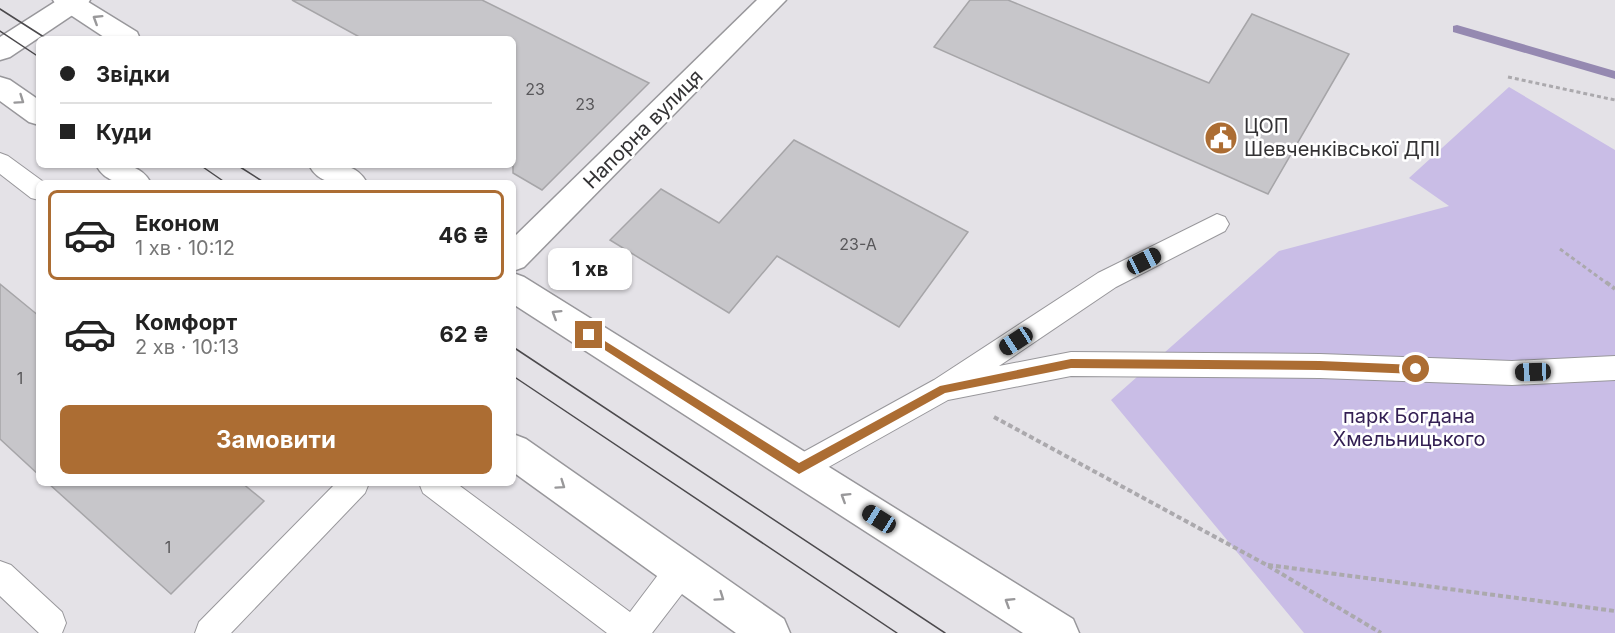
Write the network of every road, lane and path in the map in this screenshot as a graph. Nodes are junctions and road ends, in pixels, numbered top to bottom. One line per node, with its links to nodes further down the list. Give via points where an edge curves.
1 (71, 1): 3 (main road, one-way to 1); 4 (main road)
2 (766, 2): 17 (main road, Напорна вулиця)
3 (123, 36)
4 (0, 50)
5 (1508, 77): 7 (path)
6 (0, 87): 8 (main road, one-way to 8)
7 (1615, 100)
8 (36, 112)
9 (0, 162): 14 (lane)
10 (115, 168): 12 (main road)
11 (329, 168): 13 (main road)
12 (132, 180)
13 (347, 180)
14 (36, 189)
15 (1218, 224): 21 (lane, via 1107,280)
16 (1560, 249): 19 (path)
17 (516, 255)
18 (516, 288): 23 (main road, one-way to 18)
19 (1615, 289)
20 (1615, 368): 21 (lane, via 1512,373 1320,366 1071,364)
21 (943, 389): 23 (lane); 26 (path)
22 (516, 453): 27 (main road, one-way to 27)
23 (799, 469): 34 (main road, one-way to 23)
24 (352, 486): 31 (lane)
25 (437, 486): 32 (lane)
26 (1265, 564): 29 (path); 35 (path)
27 (681, 570): 32 (lane); 33 (main road, one-way to 33)
28 (0, 576): 30 (lane)
29 (1615, 611)
30 (51, 630)
31 (210, 633)
32 (633, 633)
33 (770, 633)
34 (1059, 633)
35 (1381, 633)

